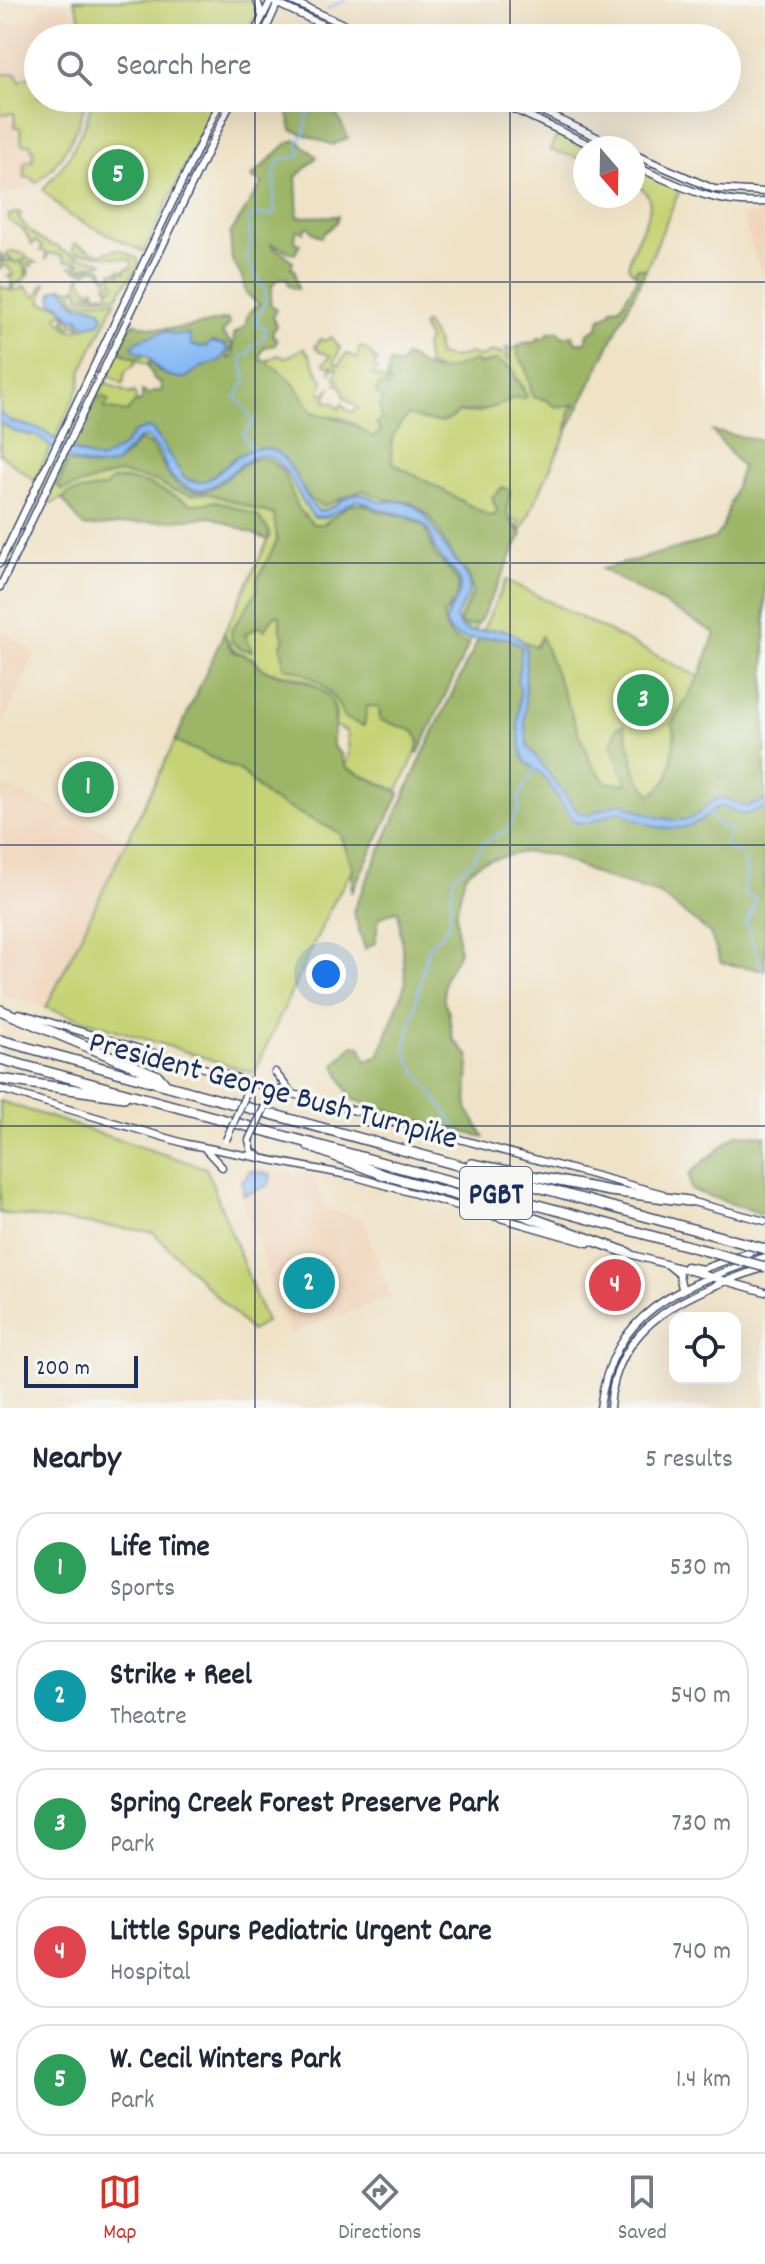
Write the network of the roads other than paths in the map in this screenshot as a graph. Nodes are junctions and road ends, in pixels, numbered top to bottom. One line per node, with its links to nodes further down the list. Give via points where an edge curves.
1 (257, 0): 4 (main road)
2 (289, 0): 8 (main road)
3 (273, 1): 4 (main road); 6 (main road); 7 (main road)
4 (262, 17): 5 (main road)
5 (259, 24)
6 (266, 24)
7 (321, 24)
8 (343, 24)
9 (215, 112): 21 (main road)
10 (226, 112): 22 (main road)
11 (520, 112): 14 (main road)
12 (544, 112): 13 (main road)
13 (595, 136)
14 (573, 137)
15 (645, 159): 18 (main road, via 707,187)
16 (645, 170): 19 (main road, via 701,196)
17 (765, 192): 18 (main road)
18 (752, 193): 19 (main road)
19 (752, 202): 20 (main road)
20 (765, 202)
21 (0, 563)
22 (0, 587)
23 (0, 1009): 27 (main road); 29 (highway, via 158,1076)
24 (0, 1040): 29 (highway, President George Bush Turnpike / PGBT)
25 (0, 1059): 33 (highway, President George Bush Turnpike / PGBT)
26 (275, 1072): 31 (main road)
27 (230, 1075): 31 (main road); 35 (main road, bridge, via 247,1084 248,1095 226,1140 216,1146)
28 (0, 1079): 33 (highway)
29 (167, 1085): 38 (highway, President George Bush Turnpike / PGBT)
30 (0, 1089): 35 (main road)
31 (292, 1093): 32 (main road)
32 (302, 1096): 37 (main road, bridge, via 274,1094 267,1102 249,1140 252,1152); 40 (main road)
33 (175, 1107): 34 (highway, President George Bush Turnpike / PGBT)
34 (284, 1135): 43 (highway, via 384,1175 507,1209); 46 (highway, President George Bush Turnpike / PGBT, bridge)
35 (187, 1144): 36 (main road)
36 (203, 1147): 37 (main road); 39 (main road)
37 (267, 1159): 43 (main road, via 353,1176)
38 (449, 1163): 40 (highway); 42 (highway, President George Bush Turnpike / PGBT, bridge)
39 (222, 1167)
40 (689, 1201): 41 (main road)
41 (765, 1221)
42 (765, 1248): 45 (main road, via 703,1269)
43 (628, 1253): 45 (main road)
44 (765, 1257): 47 (main road)
45 (666, 1264): 47 (main road); 49 (main road, via 679,1274)
46 (765, 1267): 48 (main road)
47 (709, 1277): 48 (main road); 49 (main road)
48 (726, 1281): 50 (main road); 52 (main road, via 678,1302 648,1326 626,1352)
49 (682, 1288): 51 (main road, via 626,1337 607,1375)
50 (765, 1292)
51 (600, 1408)
52 (610, 1408)

